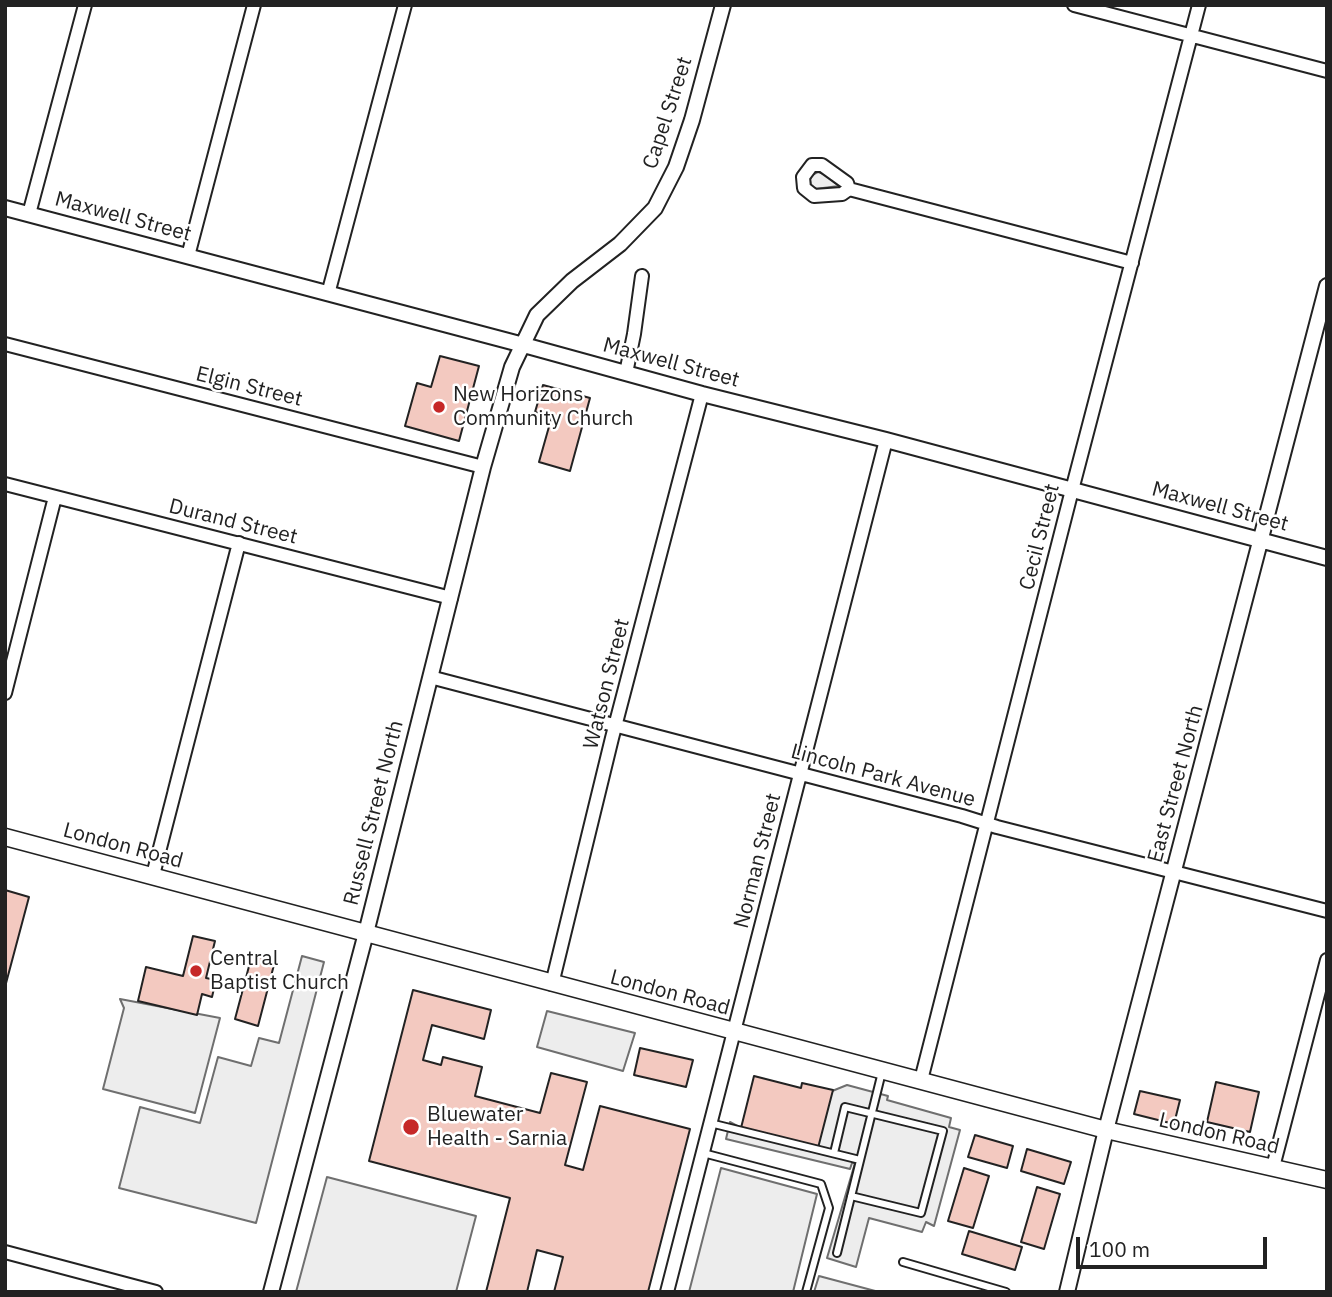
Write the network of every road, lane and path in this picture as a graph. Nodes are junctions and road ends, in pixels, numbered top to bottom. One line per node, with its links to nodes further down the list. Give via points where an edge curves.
1 (85, 5): 11 (street)
2 (254, 5): 12 (street)
3 (405, 5): 16 (street)
4 (723, 5): 18 (street, Capel Street, via 692,120 655,208 537,315)
5 (1074, 5): 7 (street)
6 (1199, 5): 7 (street, Cecil Street)
7 (1191, 36): 8 (street); 13 (street, Cecil Street)
8 (1327, 71)
9 (849, 189): 13 (street)
10 (5, 208): 11 (street, Maxwell Street)
11 (29, 214): 12 (street, Maxwell Street)
12 (188, 256): 16 (street, Maxwell Street)
13 (1132, 263): 24 (street, Cecil Street)
14 (642, 276): 19 (street)
15 (1327, 286): 26 (street, East Street North)
16 (328, 294): 18 (street, Maxwell Street)
17 (5, 344): 22 (street, Elgin Street)
18 (521, 345): 19 (street, Maxwell Street); 22 (street, Russell Street North)
19 (626, 373): 20 (street, Maxwell Street)
20 (702, 394): 21 (street, Maxwell Street); 32 (street, Watson Street)
21 (886, 440): 24 (street, Maxwell Street); 33 (street, Norman Street)
22 (483, 467): 29 (street, Russell Street North)
23 (5, 484): 25 (street, Durand Street)
24 (1072, 490): 26 (street, Maxwell Street); 34 (street, Cecil Street)
25 (55, 497): 27 (street, Durand Street); 31 (street)
26 (1261, 539): 28 (street, Maxwell Street); 36 (street, East Street North)
27 (239, 543): 29 (street, Durand Street); 37 (street)
28 (1327, 558)
29 (451, 598): 30 (street, Russell Street North)
30 (430, 677): 32 (street, Lincoln Park Avenue); 39 (street, Russell Street North)
31 (5, 693)
32 (616, 725): 33 (street, Lincoln Park Avenue); 41 (street, Watson Street)
33 (801, 774): 34 (street, Lincoln Park Avenue); 42 (street, Norman Street)
34 (985, 824): 36 (street, Lincoln Park Avenue); 44 (street, Cecil Street)
35 (5, 837): 37 (main road, London Road)
36 (1174, 873): 38 (street, Lincoln Park Avenue); 47 (street, East Street North)
37 (153, 875): 39 (main road, London Road)
38 (1327, 911)
39 (366, 933): 41 (main road, London Road); 58 (street, Russell Street North)
40 (1327, 960): 51 (street)
41 (552, 984): 42 (main road, London Road)
42 (734, 1032): 43 (main road, London Road); 46 (street, Norman Street)
43 (883, 1070): 44 (main road, London Road); 45 (lane)
44 (921, 1080): 47 (main road, London Road)
45 (872, 1113): 49 (lane, via 845,1107); 50 (lane); 53 (lane, via 943,1131 920,1213)
46 (710, 1123): 48 (street, Norman Street); 49 (lane)
47 (1106, 1130): 51 (main road, London Road); 62 (street, East Street North)
48 (703, 1153): 59 (street, Norman Street); 60 (lane, via 821,1184 829,1208)
49 (834, 1153): 50 (lane)
50 (860, 1160): 53 (lane)
51 (1273, 1167): 52 (main road, London Road)
52 (1327, 1180)
53 (851, 1196): 55 (lane)
54 (5, 1252): 57 (street)
55 (837, 1253)
56 (903, 1262): 61 (lane)
57 (156, 1292)
58 (271, 1292)
59 (667, 1292)
60 (806, 1292)
61 (1006, 1292)
62 (1067, 1292)

